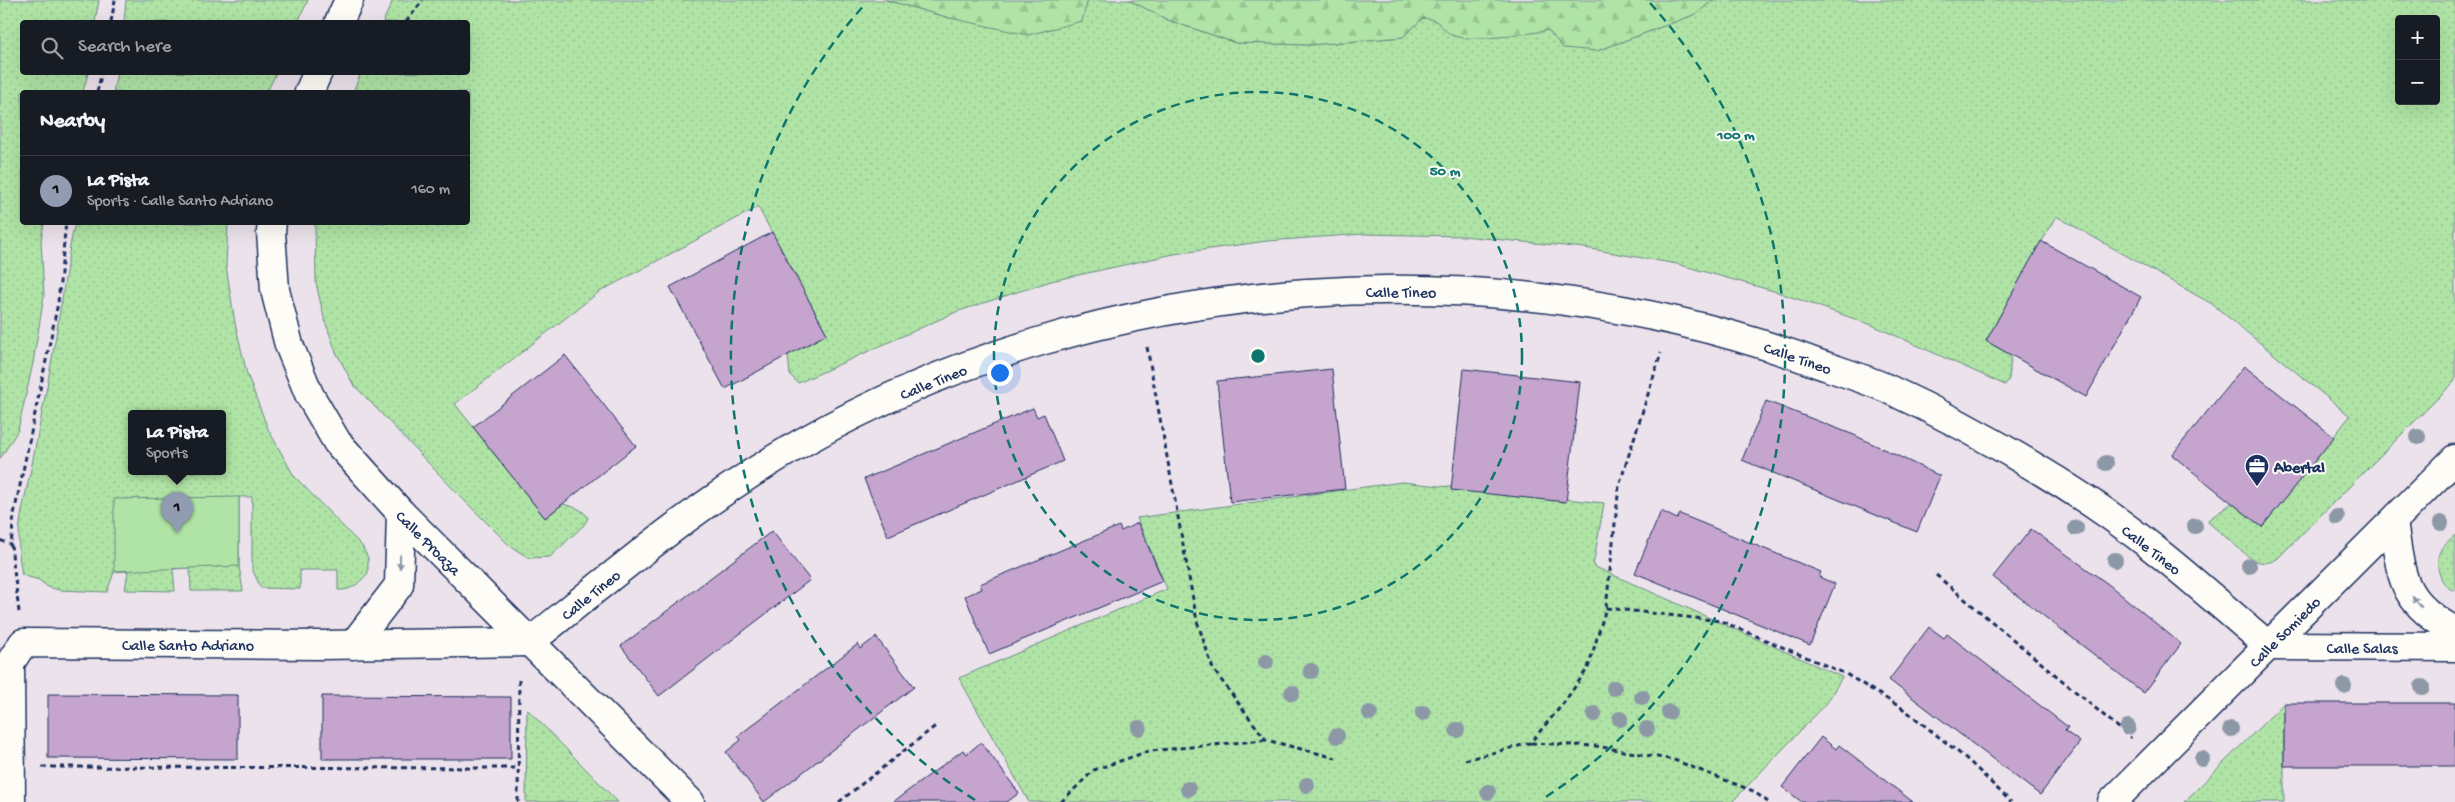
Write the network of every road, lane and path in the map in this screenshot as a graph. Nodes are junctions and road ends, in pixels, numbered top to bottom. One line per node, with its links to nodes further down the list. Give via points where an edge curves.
1 (115, 0): 4 (path)
2 (349, 0): 5 (street)
3 (423, 0): 6 (path)
4 (111, 20)
5 (340, 20)
6 (408, 20)
7 (101, 75): 9 (path)
8 (317, 75): 10 (street)
9 (98, 90)
10 (310, 90)
11 (66, 225): 19 (path, via 58,303 14,514)
12 (272, 225): 16 (street, Calle Proaza, via 275,290 289,345 309,394 337,442)
13 (1141, 316): 14 (street, Calle Tineo, via 1266,296 1393,290 1533,296); 24 (street, Calle Tineo, via 1040,343 942,376 804,442 703,506); 29 (path, via 1197,621 1213,669)
14 (1672, 319): 21 (path, via 1619,486); 26 (street, Calle Tineo, via 1778,348 1884,388 1994,443 2099,508)
15 (2455, 459): 17 (street, Calle Somiedo)
16 (401, 514): 24 (street, Calle Proaza); 25 (street, one-way to 25, via 399,584)
17 (2393, 522): 22 (street, one-way to 17, via 2431,618 2408,591 2401,571); 26 (street, Calle Somiedo)
18 (0, 540): 19 (path)
19 (11, 545): 23 (path)
20 (1936, 575): 32 (path)
21 (1606, 608): 30 (path, via 1588,668); 42 (path, via 1720,620 1846,674 1905,710 1968,760)
22 (2455, 631)
23 (23, 643): 25 (street, Calle Santo Adriano); 34 (street, via 10,662)
24 (525, 643): 25 (street, Calle Santo Adriano); 35 (path); 38 (street, Calle Proaza)
25 (353, 645)
26 (2269, 646): 27 (street, Calle Salas); 32 (street, Calle Somiedo)
27 (2455, 647)
28 (938, 724): 39 (path)
29 (1266, 740): 31 (path); 40 (path, via 1149,751 1094,770)
30 (1530, 743): 33 (path); 41 (path, via 1596,746 1674,760 1753,791)
31 (1336, 758)
32 (2156, 759): 43 (street, Calle Somiedo)
33 (1465, 760)
34 (11, 767): 35 (path); 36 (street)
35 (518, 768): 37 (path)
36 (11, 802)
37 (518, 802)
38 (690, 802)
39 (839, 802)
40 (1060, 802)
41 (1768, 802)
42 (2011, 802)
43 (2112, 802)

